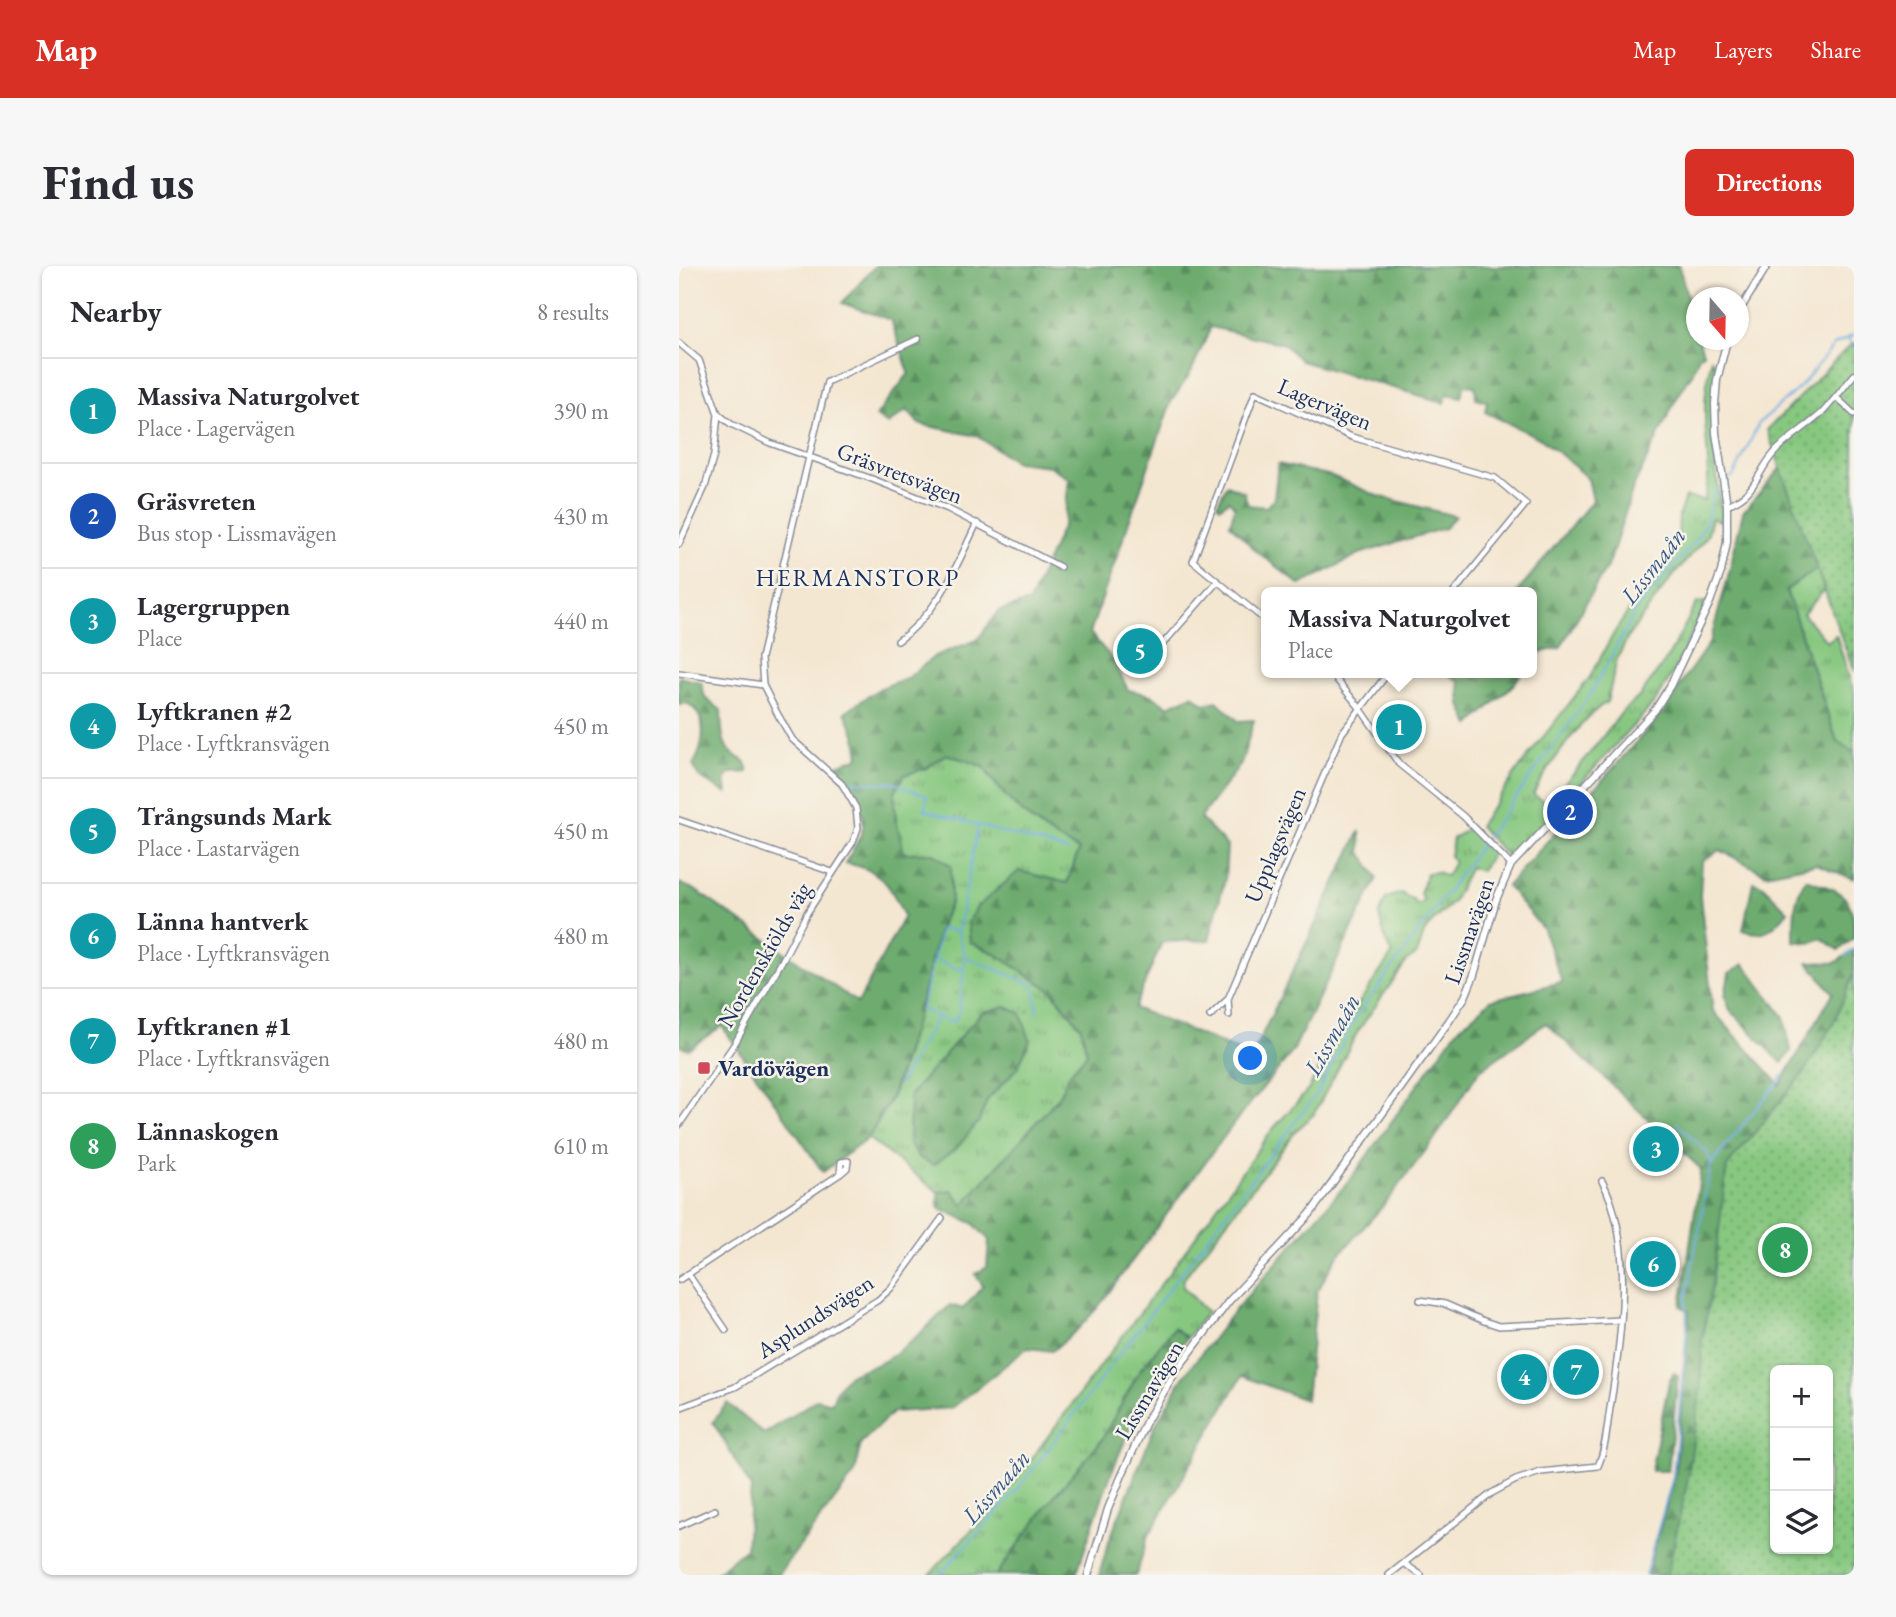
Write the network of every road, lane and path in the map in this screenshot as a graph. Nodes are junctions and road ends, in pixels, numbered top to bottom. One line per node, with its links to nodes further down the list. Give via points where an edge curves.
1 (1766, 266): 2 (street)
2 (1749, 295)
3 (918, 339): 10 (street, via 827,382)
4 (679, 343): 8 (street, via 699,360)
5 (1724, 350): 11 (street, Lissmavägen, via 1715,404)
6 (1854, 374): 7 (street)
7 (1836, 397): 9 (street); 11 (street, via 1776,451 1750,492)
8 (718, 414): 10 (street, Gräsvretsvägen); 13 (street, via 705,488)
9 (1854, 414)
10 (809, 457): 12 (street, Gräsvretsvägen); 23 (street, via 761,658)
11 (1727, 505): 26 (street, Lissmavägen, via 1721,572 1670,686 1637,731)
12 (977, 523): 14 (street, Gräsvretsvägen); 18 (street, Gräsvretsvägen, via 937,605)
13 (679, 544)
14 (1060, 567)
15 (1217, 582): 16 (street, Lagervägen, via 1193,561 1255,393 1352,437 1495,478 1526,503); 17 (street, Lagervägen); 19 (street)
16 (1458, 587)
17 (1261, 617)
18 (898, 641)
19 (1139, 671)
20 (679, 673): 23 (street)
21 (1335, 678): 24 (street)
22 (1384, 678): 24 (street)
23 (763, 685): 27 (street, Nordenskiölds väg, via 792,739 842,784 856,808 858,828 853,842)
24 (1360, 708): 26 (street, via 1399,764 1463,816); 28 (street, Upplagsvägen, via 1342,733)
25 (679, 820): 27 (street)
26 (1511, 865): 44 (street, Lissmavägen, via 1465,997 1310,1214 1229,1301 1176,1371 1122,1475)
27 (832, 872): 31 (street, Nordenskiölds väg, via 734,1043)
28 (1228, 999): 29 (street); 30 (street)
29 (1229, 1015)
30 (1210, 1016)
31 (679, 1125)
32 (840, 1174): 35 (street)
33 (1602, 1181): 38 (street, via 1620,1252)
34 (942, 1218): 40 (street, Asplundsvägen, via 878,1300 735,1387)
35 (688, 1274): 36 (street); 39 (street)
36 (679, 1280)
37 (1420, 1300): 38 (street, via 1445,1304 1499,1326)
38 (1621, 1320): 43 (street, via 1598,1466 1557,1469 1515,1480 1471,1507)
39 (726, 1329)
40 (679, 1408)
41 (715, 1510): 42 (street)
42 (679, 1526)
43 (1405, 1564): 45 (street); 46 (street)
44 (1088, 1575)
45 (1388, 1575)
46 (1421, 1575)

